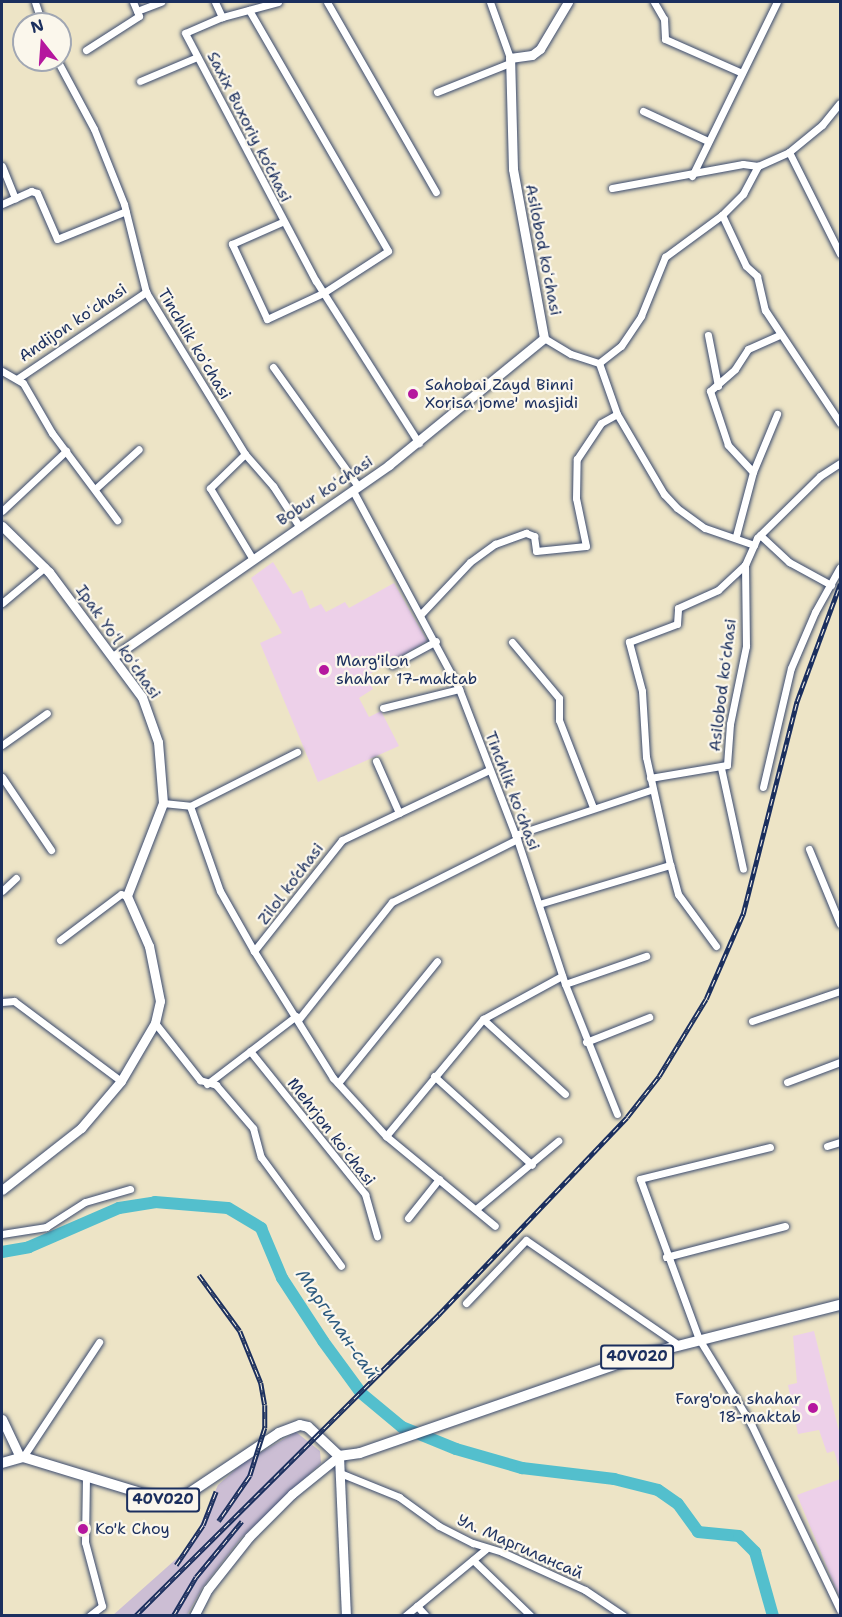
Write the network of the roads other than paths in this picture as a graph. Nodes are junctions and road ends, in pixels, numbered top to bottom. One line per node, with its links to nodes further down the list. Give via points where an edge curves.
1 (133, 2): 11 (street)
2 (160, 2): 11 (street)
3 (215, 2): 12 (street)
4 (278, 2): 10 (street, Saxix Buxoriy ko‘chasi)
5 (327, 2): 28 (street)
6 (490, 2): 15 (street, Asilobod koʻchasi)
7 (568, 2): 15 (street, via 540,49)
8 (654, 2): 17 (street, via 664,19 665,39)
9 (777, 2): 17 (street)
10 (249, 10): 12 (street, Saxix Buxoriy ko‘chasi); 36 (street, via 388,251)
11 (138, 14): 13 (street)
12 (222, 17): 14 (street, Saxix Buxoriy ko‘chasi, via 185,33)
13 (86, 50)
14 (197, 57): 18 (street); 33 (street, Saxix Buxoriy ko‘chasi)
15 (510, 60): 19 (street); 39 (street, Asilobod koʻchasi, via 513,169)
16 (63, 72): 31 (street, Tinchlik koʻchasi, via 94,129)
17 (742, 73): 22 (street)
18 (140, 81)
19 (437, 92)
20 (840, 103): 23 (street, via 822,125)
21 (643, 111): 22 (street)
22 (708, 141): 26 (street)
23 (789, 152): 25 (street); 34 (street)
24 (2, 166): 29 (street)
25 (758, 166): 26 (street, via 743,164); 32 (street, via 743,194)
26 (692, 176): 27 (street)
27 (612, 188)
28 (436, 192)
29 (15, 198): 30 (street); 31 (street, via 37,193 57,239)
30 (2, 204)
31 (126, 211): 35 (street, Tinchlik koʻchasi)
32 (722, 215): 38 (street, via 746,266 757,276 765,310); 40 (street, via 665,257 640,316 621,346)
33 (282, 222): 36 (street, Saxix Buxoriy ko‘chasi); 36 (street, via 232,244 267,319)
34 (840, 254)
35 (146, 292): 43 (street, Andijon koʻchasi); 51 (street, Tinchlik koʻchasi)
36 (323, 293): 48 (street, Saxix Buxoriy ko‘chasi)
37 (708, 335): 44 (street)
38 (780, 335): 44 (street, via 748,349); 47 (street)
39 (544, 338): 40 (street, Asilobod koʻchasi, via 571,354); 48 (street, Bobur koʻchasi)
40 (599, 363): 45 (street)
41 (273, 367): 54 (street, Tinchlik koʻchasi)
42 (2, 370): 43 (street, Andijon koʻchasi)
43 (17, 379): 50 (street, Andijon koʻchasi)
44 (718, 386): 53 (street, via 710,395 728,445)
45 (617, 414): 61 (street, via 664,494 677,508 705,528); 69 (street, via 601,423 577,459 576,498 586,546 536,551 534,536 526,533 495,544 470,562)
46 (777, 414): 53 (street)
47 (840, 423)
48 (419, 443): 54 (street, Bobur koʻchasi)
49 (140, 449): 55 (street)
50 (66, 451): 55 (street, Andijon koʻchasi); 56 (street)
51 (245, 454): 59 (street, Tinchlik koʻchasi, via 273,486); 63 (street, via 210,488)
52 (840, 463): 60 (street, Asilobod koʻchasi, via 820,476)
53 (753, 472): 61 (street)
54 (356, 488): 59 (street, Bobur koʻchasi); 69 (street, Tinchlik koʻchasi)
55 (95, 489): 57 (street, Andijon koʻchasi)
56 (2, 511)
57 (117, 520)
58 (2, 526): 65 (street, Ipak Yoʻl koʻchasi)
59 (299, 526): 63 (street, Bobur koʻchasi)
60 (760, 535): 62 (street, Asilobod koʻchasi); 67 (street, via 798,568)
61 (736, 536): 62 (street)
62 (754, 545): 64 (street, Asilobod koʻchasi)
63 (252, 558): 72 (street, Bobur koʻchasi)
64 (745, 565): 80 (street, Asilobod koʻchasi, via 746,646 730,724 729,760); 83 (street, Asilobod koʻchasi, via 718,590 678,608 677,624 630,639 642,691)
65 (45, 567): 68 (street); 72 (street, Ipak Yoʻl koʻchasi)
66 (840, 567): 67 (street)
67 (831, 585): 84 (street, via 791,668)
68 (2, 603)
69 (421, 614): 70 (street, Tinchlik koʻchasi)
70 (436, 641): 73 (street); 74 (street, Tinchlik koʻchasi)
71 (512, 642): 88 (street, via 559,698 559,720)
72 (113, 657): 86 (street, Ipak Yoʻl koʻchasi, via 152,719)
73 (392, 665)
74 (459, 689): 75 (street); 81 (street, Tinchlik koʻchasi)
75 (383, 708)
76 (47, 712): 77 (street)
77 (2, 745)
78 (297, 752): 87 (street)
79 (376, 761): 89 (street)
80 (721, 768): 83 (street, Asilobod koʻchasi); 94 (street)
81 (489, 770): 89 (street, Zilol ko‘chasi); 90 (street, Tinchlik koʻchasi)
82 (2, 777): 92 (street)
83 (650, 778): 85 (street, Asilobod koʻchasi)
84 (763, 787)
85 (652, 789): 88 (street); 93 (street, Asilobod koʻchasi)
86 (163, 802): 87 (street); 97 (street, Ipak Yoʻl koʻchasi)
87 (190, 806): 102 (street, via 220,891)
88 (593, 807): 90 (street)
89 (399, 813): 102 (street, Zilol ko‘chasi, via 342,840)
90 (516, 837): 98 (street, Tinchlik koʻchasi); 109 (street, via 392,902)
91 (809, 849): 99 (street)
92 (51, 850)
93 (670, 865): 98 (street); 101 (street, Asilobod koʻchasi, via 678,894)
94 (743, 869)
95 (16, 878): 96 (street)
96 (2, 891)
97 (127, 896): 100 (street, via 121,894); 112 (street, via 149,946 160,1001)
98 (539, 904): 105 (street, Tinchlik koʻchasi)
99 (840, 924)
100 (60, 940)
101 (716, 946)
102 (255, 951): 109 (street)
103 (646, 956): 105 (street)
104 (437, 960): 119 (street)
105 (563, 980): 110 (street); 113 (street, Tinchlik koʻchasi)
106 (840, 991): 111 (street)
107 (2, 1002): 117 (street, via 14,1001)
108 (649, 1017): 113 (street)
109 (297, 1018): 114 (street); 119 (street)
110 (483, 1019): 116 (street); 121 (street)
111 (752, 1022)
112 (155, 1023): 117 (street); 120 (street)
113 (586, 1042): 122 (street, Tinchlik koʻchasi)
114 (250, 1051): 120 (street); 137 (street, Mehrjon koʻchasi, via 365,1194)
115 (840, 1062): 118 (street)
116 (434, 1076): 123 (street); 128 (street)
117 (121, 1081): 131 (street, via 81,1128)
118 (787, 1082)
119 (338, 1083): 123 (street)
120 (207, 1084): 139 (street, via 216,1085 253,1128 261,1157)
121 (565, 1094)
122 (616, 1114)
123 (386, 1136): 129 (street)
124 (558, 1141): 128 (street)
125 (840, 1142): 126 (street)
126 (827, 1146)
127 (770, 1147): 138 (street, via 640,1179)
128 (532, 1165): 132 (street)
129 (439, 1179): 132 (street); 133 (street)
130 (130, 1188): 136 (street, via 85,1202 46,1227)
131 (2, 1190)
132 (476, 1209): 134 (street)
133 (408, 1218)
134 (495, 1226)
135 (785, 1226): 138 (street)
136 (2, 1234)
137 (377, 1236)
138 (666, 1257): 142 (street)
139 (341, 1266)
140 (466, 1303): 144 (street, via 526,1240)
141 (840, 1305): 142 (main road, 40V020)
142 (699, 1339): 144 (main road, 40V020); 154 (street, via 751,1424)
143 (99, 1342): 147 (street)
144 (679, 1345): 146 (main road, 40V020, via 360,1453)
145 (2, 1419): 147 (street)
146 (339, 1456): 149 (street); 150 (main road, 40V020, via 308,1427 300,1425 279,1433 182,1498 170,1502); 156 (street, via 292,1494 249,1537 208,1589)
147 (21, 1457): 148 (main road); 150 (main road, 40V020)
148 (2, 1463)
149 (340, 1473): 151 (street, Ул. Маргилансай, via 399,1497 439,1526); 157 (street)
150 (86, 1477): 155 (street, via 85,1542 102,1606)
151 (486, 1549): 152 (street); 161 (street, Ул. Маргилансай, via 502,1552 584,1590)
152 (472, 1560): 153 (street); 160 (street)
153 (417, 1606): 158 (street); 159 (street)
154 (840, 1610)
155 (89, 1616)
156 (195, 1616)
157 (346, 1616)
158 (405, 1616)
159 (426, 1616)
160 (531, 1616)
161 (624, 1616)

